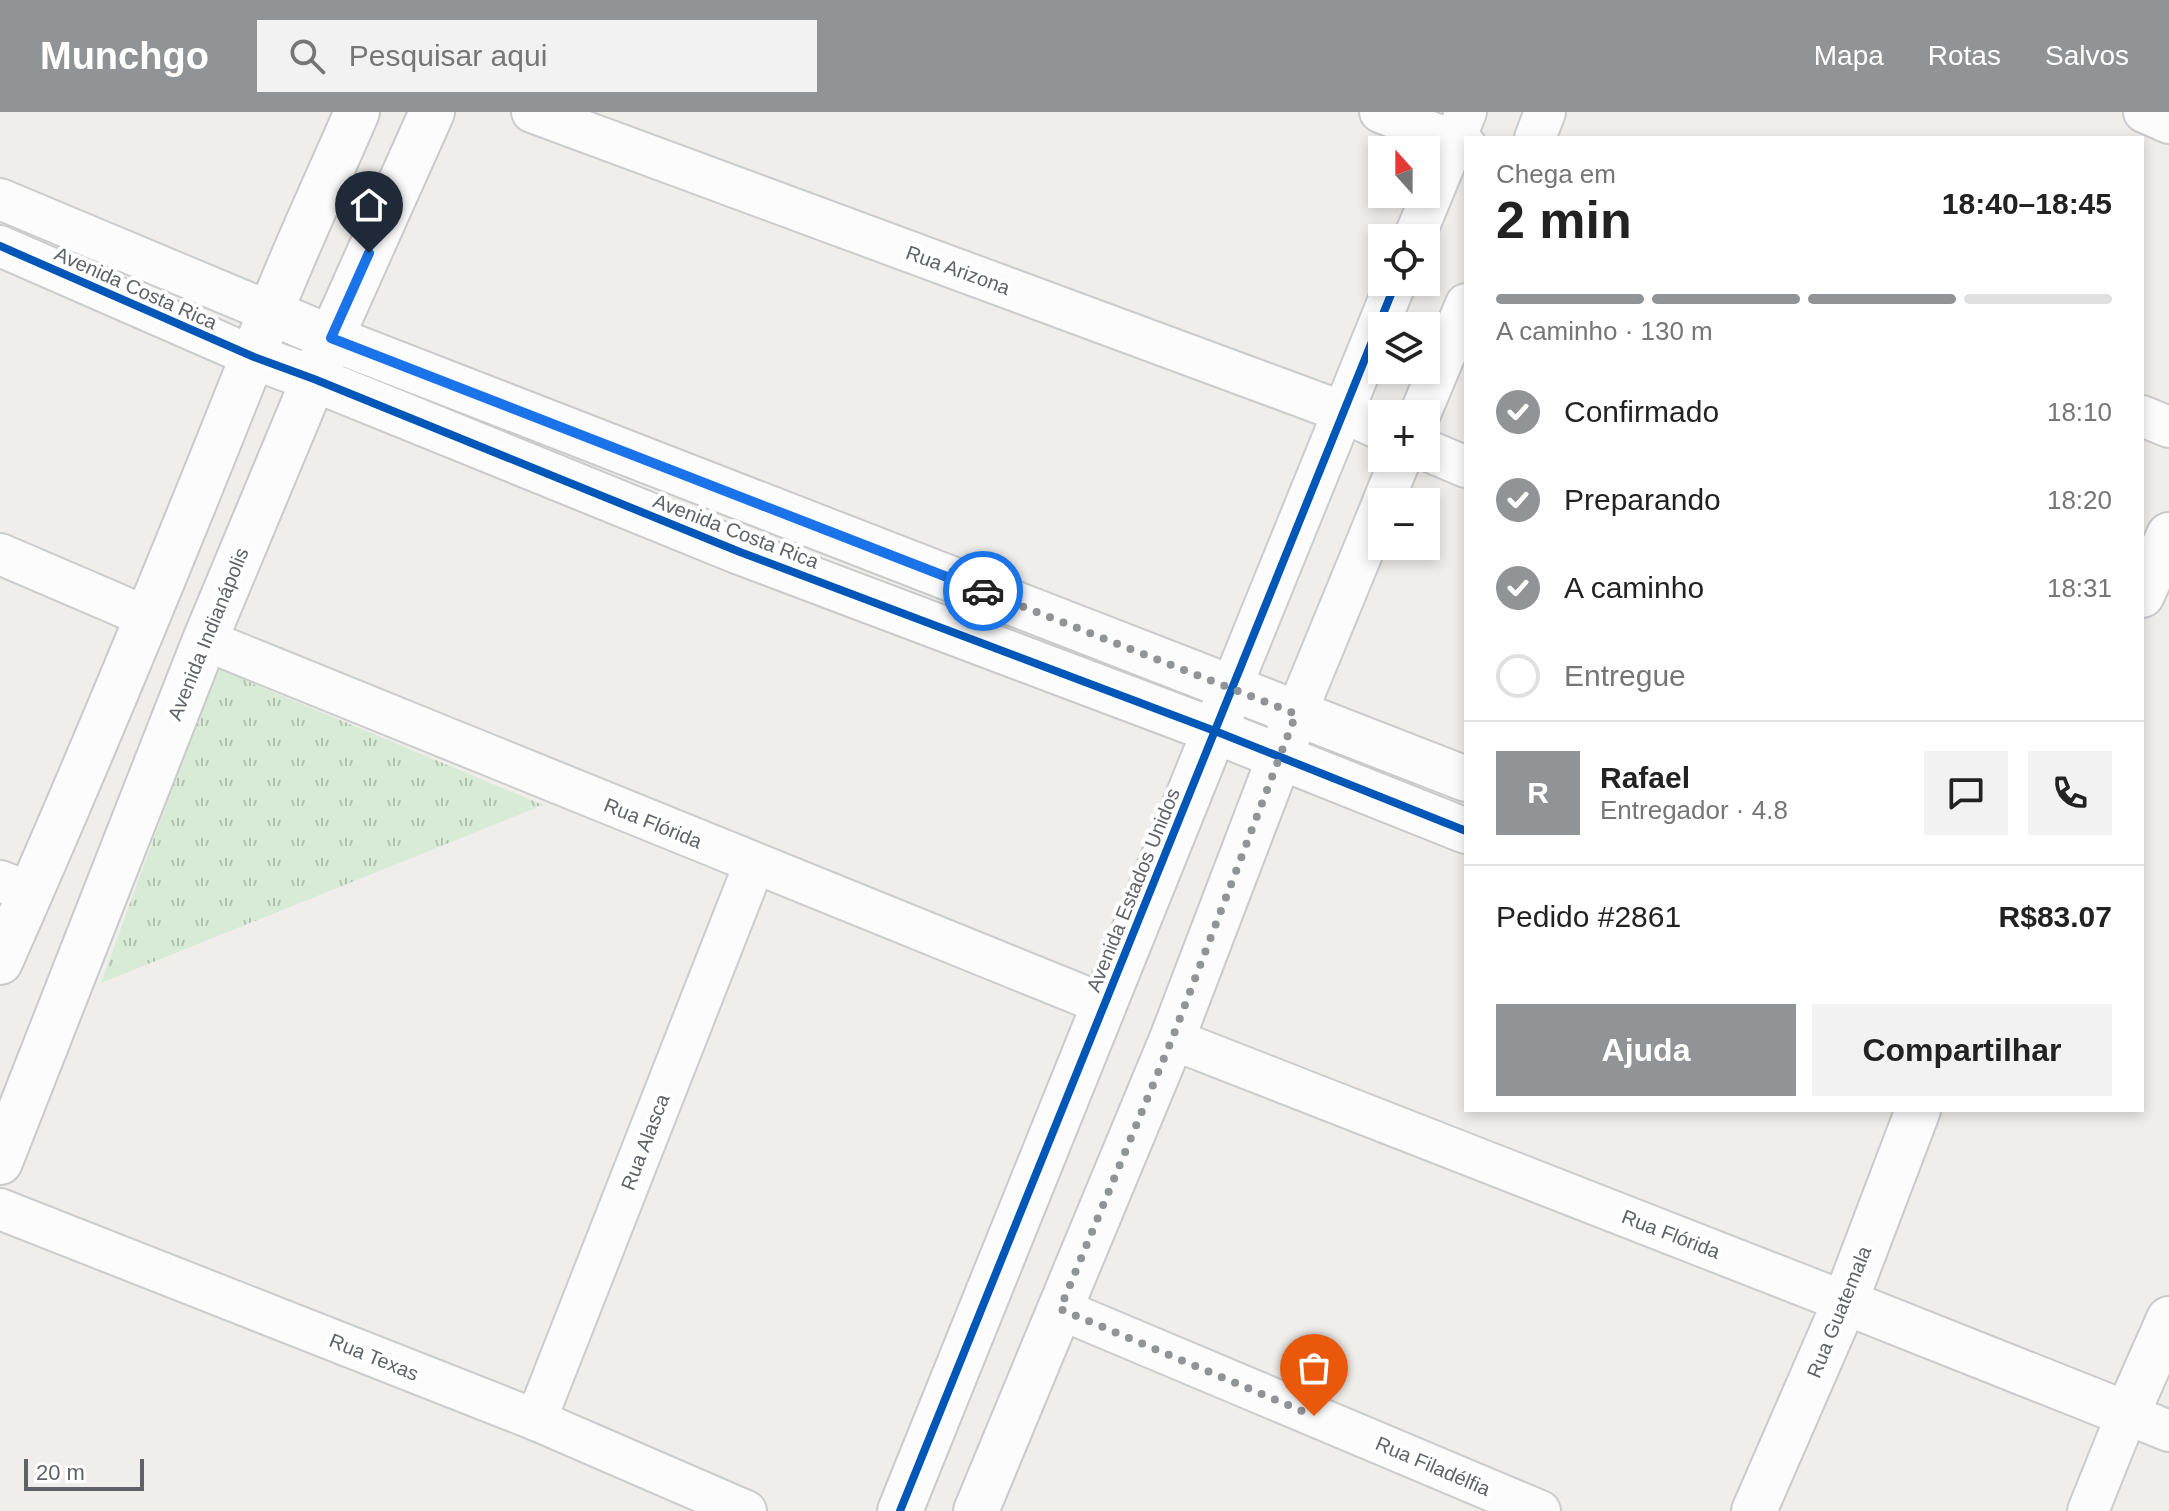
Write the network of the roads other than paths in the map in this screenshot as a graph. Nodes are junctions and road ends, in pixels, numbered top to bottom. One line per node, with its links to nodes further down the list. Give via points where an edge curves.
1 (357, 112): 15 (street)
2 (432, 112): 16 (street, Avenida Indianápolis)
3 (532, 112): 20 (street, Rua Arizona)
4 (1380, 112): 8 (street)
5 (1545, 112): 9 (street)
6 (2144, 112): 7 (street)
7 (2169, 123)
8 (1462, 133): 11 (street)
9 (1536, 136)
10 (0, 199): 15 (street, Avenida Costa Rica)
11 (1420, 224)
12 (0, 246): 17 (street, Avenida Costa Rica)
13 (1390, 296): 20 (street, Avenida Estados Unidos)
14 (1464, 309): 19 (street)
15 (270, 312): 16 (street, Avenida Costa Rica); 17 (street)
16 (331, 338): 18 (street, Avenida Indianápolis); 32 (street, Avenida Costa Rica)
17 (254, 357): 18 (street, Avenida Costa Rica); 30 (street)
18 (314, 379): 31 (street, Avenida Indianápolis); 34 (street, Avenida Costa Rica, via 740,552)
19 (1426, 400)
20 (1343, 412): 22 (street, Rua Arizona); 32 (street, Avenida Estados Unidos)
21 (2144, 417): 23 (street)
22 (1368, 424)
23 (2169, 427)
24 (1440, 456): 25 (street)
25 (1464, 466)
26 (2169, 535): 29 (street)
27 (1368, 539): 33 (street)
28 (0, 554): 30 (street)
29 (2144, 591)
30 (147, 617): 39 (street)
31 (205, 640): 38 (street, Rua Flórida); 44 (street, Avenida Indianápolis)
32 (1231, 688): 33 (street, Avenida Costa Rica); 34 (street, Avenida Estados Unidos)
33 (1296, 714): 35 (street); 36 (street, Avenida Costa Rica)
34 (1215, 731): 35 (street, Avenida Costa Rica); 41 (street, Avenida Estados Unidos)
35 (1280, 757): 37 (street, Avenida Costa Rica); 42 (street)
36 (1464, 778)
37 (1464, 830)
38 (754, 865): 41 (street, Rua Flórida); 50 (street, Rua Alasca)
39 (15, 887): 40 (street)
40 (0, 962)
41 (1103, 1004): 53 (street, Avenida Estados Unidos)
42 (1172, 1039): 46 (street, Rua Flórida); 47 (street)
43 (1917, 1112): 46 (street, Rua Guatemala)
44 (0, 1162)
45 (0, 1209): 50 (street, Rua Texas)
46 (1845, 1302): 49 (street, Rua Flórida); 56 (street, Rua Guatemala)
47 (1060, 1309): 54 (street); 55 (street, Rua Filadélfia)
48 (2169, 1319): 49 (street)
49 (2127, 1414): 51 (street, Rua Flórida); 57 (street)
50 (536, 1420): 52 (street, Rua Texas)
51 (2169, 1431)
52 (746, 1511)
53 (900, 1511)
54 (976, 1511)
55 (1540, 1511)
56 (1754, 1511)
57 (2088, 1511)

